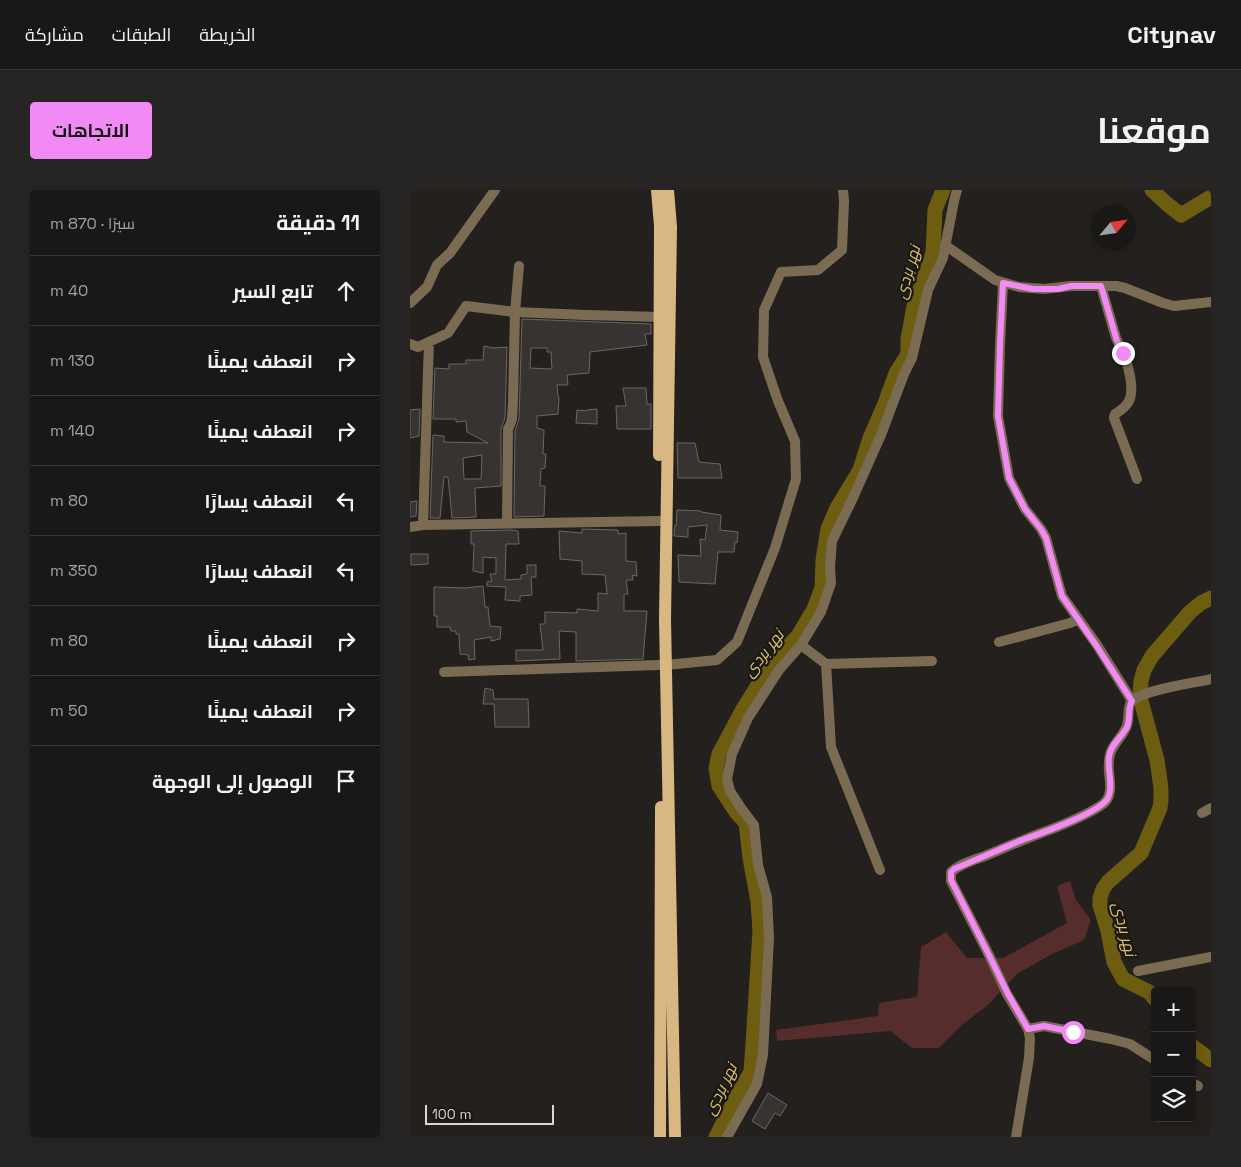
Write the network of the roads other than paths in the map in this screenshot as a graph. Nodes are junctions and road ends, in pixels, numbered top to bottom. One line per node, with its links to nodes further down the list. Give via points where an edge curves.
1 (495, 190): 11 (street, via 450,253 437,265 427,288)
2 (657, 190): 13 (main road)
3 (668, 190): 26 (main road, via 671,227)
4 (842, 190): 26 (street, via 842,250 818,270 781,272 764,310 763,357 795,441 796,479 775,548 737,642 717,660)
5 (957, 190): 6 (street)
6 (945, 245): 8 (street); 23 (street, via 943,258 928,290 912,358 832,541 831,583 821,612)
7 (518, 266): 12 (street)
8 (1003, 283): 9 (street, via 1039,289); 21 (street, via 998,416 1009,478 1025,509 1046,538 1062,596)
9 (1101, 286): 10 (street, via 1125,288 1174,306); 16 (street, via 1128,366 1129,400 1114,418)
10 (1211, 302)
11 (410, 303)
12 (515, 312): 13 (street); 14 (street, via 466,306 448,333); 18 (street, via 514,401 508,429)
13 (660, 317): 17 (main road)
14 (428, 342): 15 (street, via 418,347); 19 (street)
15 (410, 344)
16 (1137, 479)
17 (659, 521): 18 (street); 26 (main road)
18 (507, 523): 19 (street)
19 (423, 525): 20 (street)
20 (410, 527)
21 (1078, 619): 22 (street); 29 (street)
22 (999, 642)
23 (801, 645): 25 (street); 37 (street, via 779,670 748,718 732,754 727,779 730,791 754,825 758,865 767,897 769,938 764,1055 757,1084)
24 (932, 661): 25 (street)
25 (826, 664): 30 (street, via 831,748)
26 (663, 665): 27 (street); 35 (main road); 36 (main road)
27 (444, 672)
28 (1211, 680): 29 (street, via 1149,692)
29 (1133, 700): 33 (street, via 1129,705 1127,726 1110,752 1110,789 1106,802 951,872 958,896)
30 (880, 870)
31 (1211, 957): 32 (street)
32 (1138, 970)
33 (1028, 1029): 34 (street, via 1044,1026 1111,1039 1130,1044); 38 (street, via 1029,1058)
34 (1151, 1057)
35 (660, 1137)
36 (675, 1137)
37 (726, 1137)
38 (1016, 1137)

